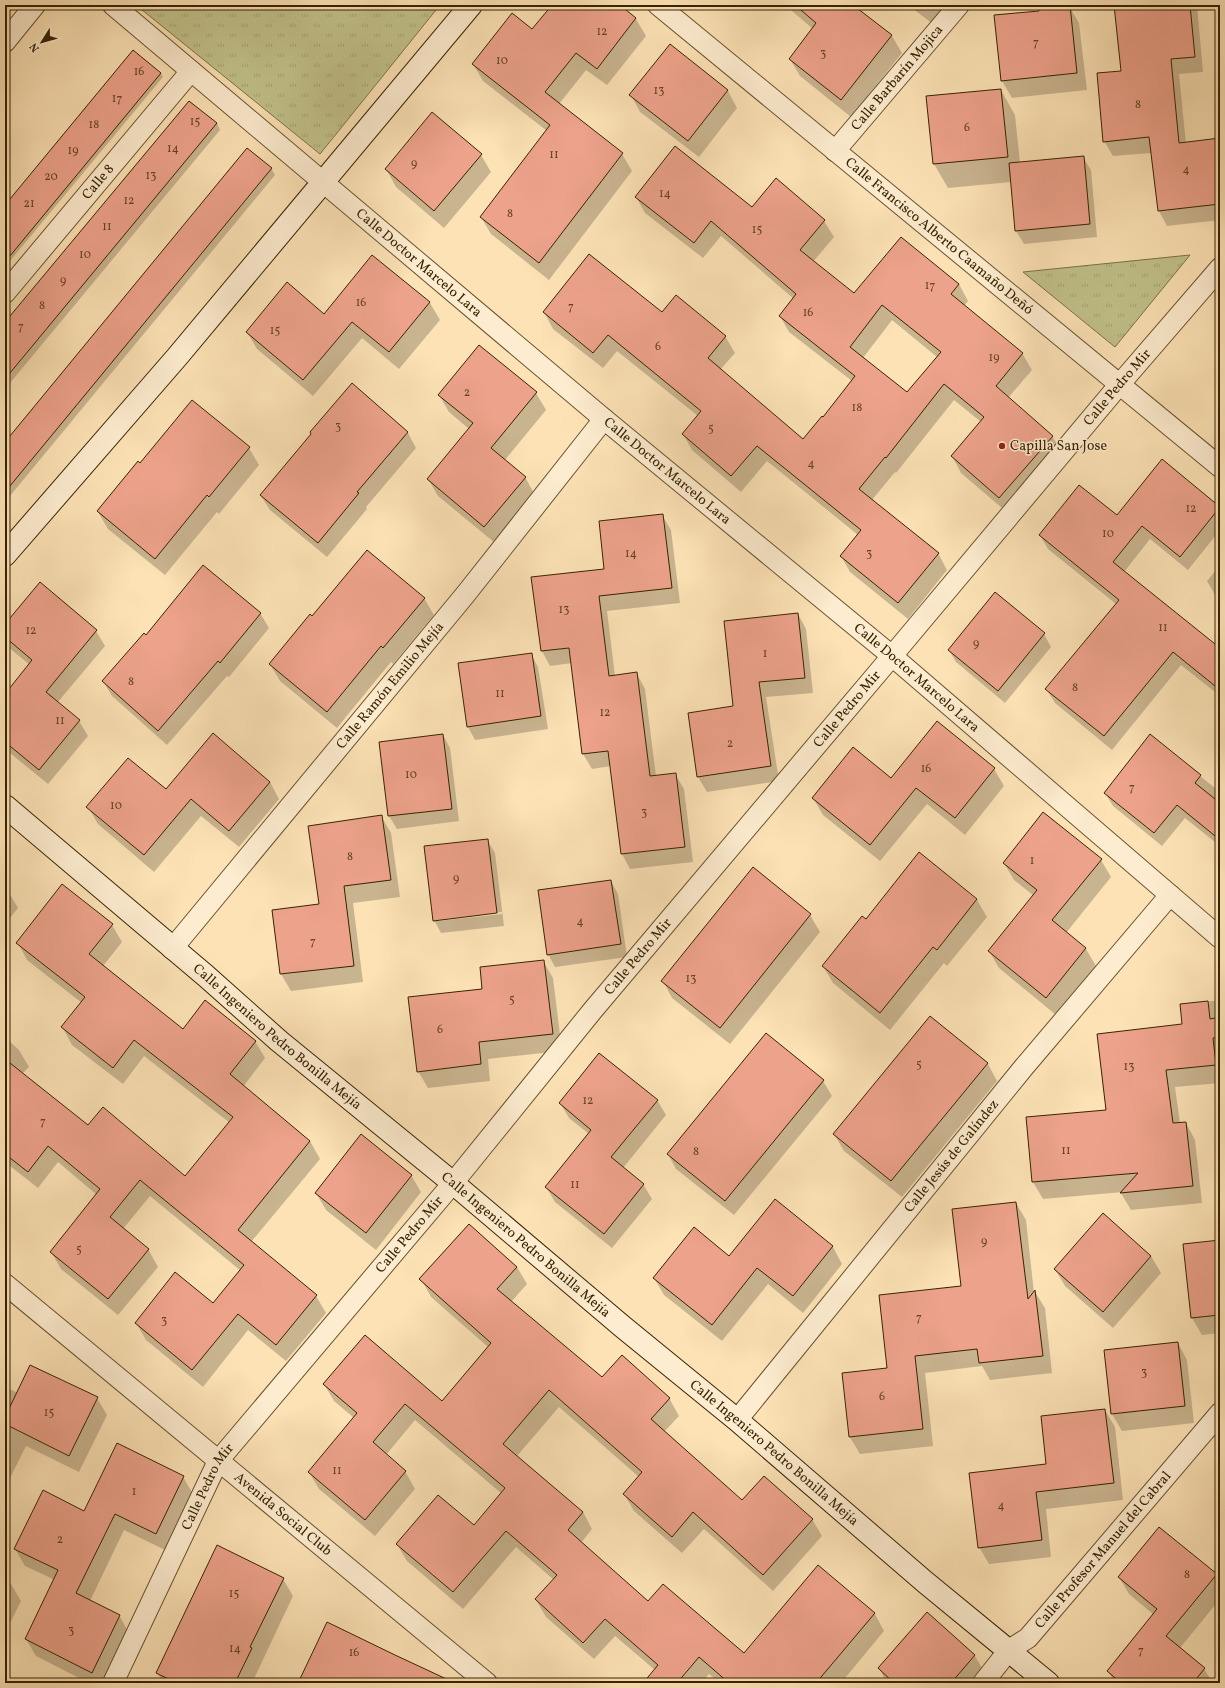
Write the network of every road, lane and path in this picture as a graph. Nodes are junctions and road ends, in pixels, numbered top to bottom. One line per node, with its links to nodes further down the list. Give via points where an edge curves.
1 (35, 5): 6 (street)
2 (113, 5): 7 (street, Calle Doctor Marcelo Lara)
3 (471, 5): 9 (street)
4 (658, 5): 8 (street, Calle Francisco Alberto Caamaño Deñó)
5 (959, 5): 8 (street, Calle Barbarín Mojica)
6 (5, 42)
7 (191, 71): 9 (street, Calle Doctor Marcelo Lara); 11 (street, Calle 8)
8 (835, 151): 12 (street, Calle Francisco Alberto Caamaño Deñó)
9 (323, 183): 13 (street, Calle Doctor Marcelo Lara); 15 (street)
10 (1220, 268): 12 (street, Calle Pedro Mir)
11 (5, 293)
12 (1119, 385): 14 (street, Calle Francisco Alberto Caamaño Deñó); 16 (street, Calle Pedro Mir)
13 (604, 418): 16 (street, Calle Doctor Marcelo Lara); 20 (street, Calle Ramón Emilio Mejía, via 465,595)
14 (1220, 467)
15 (5, 555)
16 (892, 656): 18 (street, Calle Doctor Marcelo Lara); 21 (street, Calle Pedro Mir, via 593,1010)
17 (5, 806): 20 (street, Calle Ingeniero Pedro Bonilla Mejía)
18 (1170, 896): 19 (street, Calle Doctor Marcelo Lara); 24 (street, Calle Jesús de Galíndez, via 1024,1067)
19 (1220, 938)
20 (172, 949): 21 (street, Calle Ingeniero Pedro Bonilla Mejía, via 294,1054)
21 (453, 1183): 24 (street, Calle Ingeniero Pedro Bonilla Mejía); 25 (street, Calle Pedro Mir)
22 (5, 1284): 25 (street, Avenida Social Club)
23 (1220, 1413): 26 (street, Calle Profesor Manuel del Cabral, via 1028,1638)
24 (737, 1420): 26 (street, Calle Ingeniero Pedro Bonilla Mejía)
25 (218, 1461): 27 (street, Calle Pedro Mir); 28 (street, Avenida Social Club)
26 (1009, 1650): 29 (street, Calle Profesor Manuel del Cabral); 30 (street, Calle Ingeniero Pedro Bonilla Mejía)
27 (113, 1683)
28 (487, 1683)
29 (983, 1683)
30 (1048, 1683)

